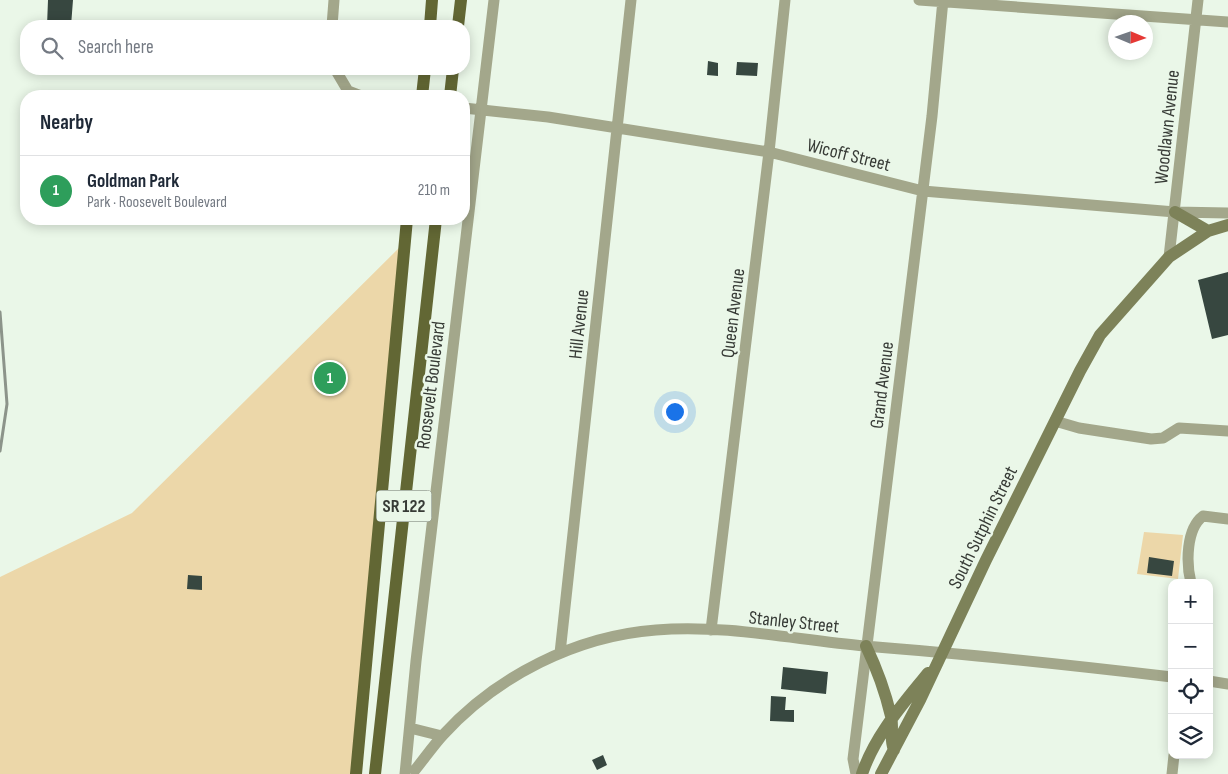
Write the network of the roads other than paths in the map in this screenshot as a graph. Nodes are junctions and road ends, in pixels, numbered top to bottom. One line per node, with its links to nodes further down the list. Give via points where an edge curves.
1 (334, 0): 10 (street)
2 (432, 0): 11 (main road)
3 (461, 0): 12 (main road)
4 (494, 0): 22 (street, Roosevelt Boulevard)
5 (631, 0): 23 (street, Hill Avenue)
6 (785, 0): 24 (street, Queen Avenue)
7 (918, 0): 9 (street)
8 (1198, 0): 13 (street, Woodlawn Avenue)
9 (942, 1): 13 (street); 25 (street, Grand Avenue)
10 (332, 20)
11 (430, 20)
12 (459, 20)
13 (1196, 20): 14 (street); 27 (street, Woodlawn Avenue)
14 (1228, 22)
15 (339, 75): 18 (street)
16 (424, 75): 19 (main road)
17 (452, 75): 20 (main road)
18 (347, 90)
19 (423, 90)
20 (451, 90)
21 (470, 108): 22 (street, Wicoff Street)
22 (481, 109): 23 (street, Wicoff Street); 26 (street, Roosevelt Boulevard)
23 (617, 129): 24 (street, Wicoff Street); 42 (street, Hill Avenue)
24 (769, 152): 25 (street, Wicoff Street); 39 (street, Queen Avenue)
25 (923, 191): 27 (street, Wicoff Street); 40 (street, Grand Avenue)
26 (470, 205)
27 (1175, 212): 28 (street, Wicoff Street); 33 (street); 34 (street, Woodlawn Avenue)
28 (1228, 213)
29 (407, 225): 52 (main road, Roosevelt Boulevard / SR 122)
30 (435, 225): 53 (main road, Roosevelt Boulevard / SR 122)
31 (468, 225): 47 (street, Roosevelt Boulevard)
32 (1228, 225): 33 (street, South Sutphin Street)
33 (1208, 231): 34 (street, South Sutphin Street)
34 (1169, 257): 35 (street, South Sutphin Street, via 1100,335)
35 (1055, 421): 36 (street, via 1151,439 1163,438 1178,428); 41 (street, South Sutphin Street)
36 (1228, 430)
37 (1228, 519): 38 (street, via 1203,516 1196,521 1191,532)
38 (1190, 579)
39 (711, 630): 40 (street, Stanley Street); 42 (street, Stanley Street, via 657,630 612,636)
40 (866, 646): 41 (street, Stanley Street); 46 (street, via 880,674); 54 (street, Grand Avenue, via 853,759)
41 (945, 651): 43 (street, Stanley Street); 46 (street, South Sutphin Street); 49 (street, South Sutphin Street)
42 (560, 653): 48 (street, Stanley Street, via 500,686)
43 (1168, 677)
44 (1213, 682): 45 (street)
45 (1228, 684)
46 (892, 719): 49 (street, via 890,740); 55 (street, South Sutphin Street, via 868,756)
47 (410, 728): 48 (street); 51 (street, Roosevelt Boulevard)
48 (442, 736): 51 (street, Stanley Street)
49 (894, 750): 56 (street, South Sutphin Street)
50 (1174, 759): 57 (street)
51 (410, 772)
52 (356, 774)
53 (374, 774)
54 (856, 774)
55 (862, 774)
56 (881, 774)
57 (1172, 774)

